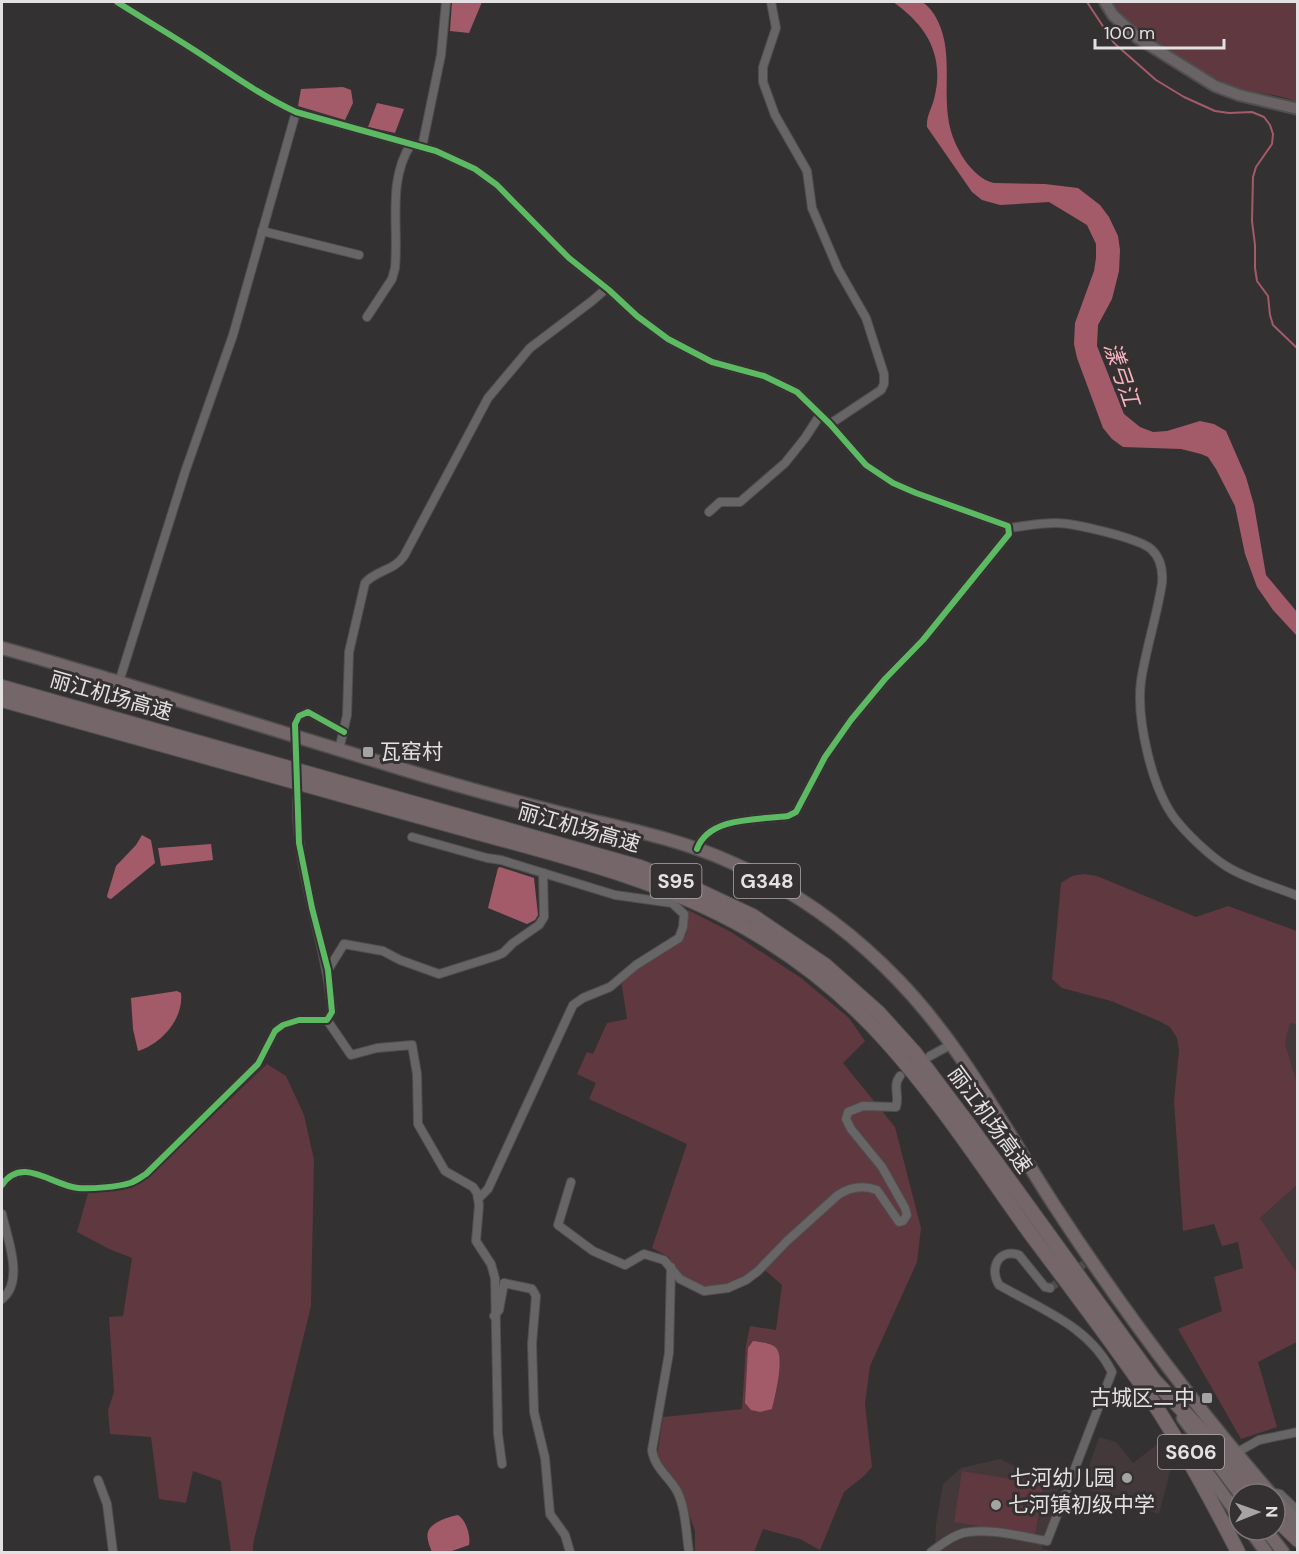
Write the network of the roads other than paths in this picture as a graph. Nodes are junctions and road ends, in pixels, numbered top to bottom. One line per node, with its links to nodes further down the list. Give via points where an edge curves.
1 (117, 2): 6 (street, via 243,83)
2 (446, 2): 8 (street, via 441,55)
3 (771, 2): 14 (street, via 776,28 763,67 763,81 775,115 807,171 812,208 838,268 866,318 884,374 881,390)
4 (1105, 2): 5 (main road, via 1138,38 1215,86)
5 (1298, 109)
6 (296, 112): 7 (street); 9 (street)
7 (411, 144): 8 (street); 12 (street, via 397,176 395,268)
8 (422, 147): 11 (street, via 450,156 487,177 569,258)
9 (262, 231): 10 (street); 18 (street, via 233,335 185,472)
10 (359, 255)
11 (607, 288): 13 (street, via 668,339 712,362 780,382 797,392); 22 (street, via 530,348 488,398 404,556 394,567 365,583 348,652)
12 (367, 317)
13 (820, 415): 14 (street); 15 (street, via 785,463 740,502 720,502)
14 (830, 424): 16 (street, via 866,465 893,483)
15 (709, 512)
16 (1009, 528): 26 (street, via 1009,534 930,632 851,720 825,757 796,812 724,824 708,832); 28 (street, via 1058,523 1091,528 1142,543 1156,555 1162,583 1140,702 1142,726 1159,788 1177,821 1218,860 1246,876)
17 (2, 648): 18 (highway, G348)
18 (120, 682): 23 (highway, G348)
19 (2, 687): 42 (highway, 丽江机场高速 / S95, via 620,861 687,885 753,916 825,965 897,1033 970,1126)
20 (2, 700): 42 (highway, 丽江机场高速 / S95, via 573,860 681,897 746,928 817,976 887,1042)
21 (295, 724): 22 (street, via 299,716 308,712)
22 (344, 732): 23 (street)
23 (339, 750): 26 (highway, G348)
24 (297, 798): 29 (street, via 302,858)
25 (412, 837): 27 (street)
26 (698, 849): 31 (highway, G348, via 757,875 840,928 903,984)
27 (543, 873): 29 (street, via 544,917 502,953 439,974 383,951 345,944); 36 (street, via 615,895 672,903 684,914 683,927 679,939 610,987 573,1005 488,1189)
28 (1298, 896)
29 (327, 970): 30 (street, via 332,1012)
30 (327, 1020): 35 (street, via 299,1020 275,1031 258,1064 136,1180 78,1188 25,1172 9,1176); 36 (street, via 351,1055 412,1045 418,1124 445,1171 473,1187)
31 (952, 1044): 32 (street); 44 (highway, G348, via 1087,1261)
32 (930, 1056)
33 (900, 1076): 38 (street, via 896,1107 856,1108 848,1112 846,1119 882,1167 905,1208 907,1215 903,1221 899,1222 879,1191 853,1188 838,1195 758,1271 728,1288 704,1291 680,1279)
34 (571, 1182): 38 (street, via 558,1225 592,1251 625,1265 644,1254 664,1260)
35 (2, 1185)
36 (479, 1198): 41 (street, via 476,1241 493,1268)
37 (2, 1214): 40 (street, via 13,1262 11,1289)
38 (671, 1267): 59 (street, via 669,1353 652,1450 653,1458 677,1492)
39 (1050, 1288): 60 (street, via 1019,1255 1005,1254 996,1263 994,1275 999,1285 1080,1331 1098,1348 1112,1372 1047,1541 971,1532 957,1535)
40 (2, 1299)
41 (494, 1316): 45 (street); 58 (street, via 499,1310 504,1283 532,1289 536,1296 532,1344 534,1412 545,1458 550,1514)
42 (1149, 1384): 47 (highway, S606); 48 (highway, via 1214,1444); 50 (highway, S606); 61 (highway)
43 (1298, 1432): 44 (street, via 1259,1440)
44 (1236, 1453): 49 (highway, G348)
45 (502, 1464)
46 (98, 1480): 57 (street, via 107,1504)
47 (1230, 1482)
48 (1245, 1482)
49 (1261, 1482)
50 (1227, 1498)
51 (1287, 1501): 53 (street)
52 (1287, 1511): 54 (highway, G348)
53 (1298, 1511)
54 (1298, 1523)
55 (1287, 1529): 56 (highway)
56 (1298, 1540)
57 (113, 1552)
58 (570, 1552)
59 (689, 1552)
60 (932, 1552)
61 (1238, 1552)

